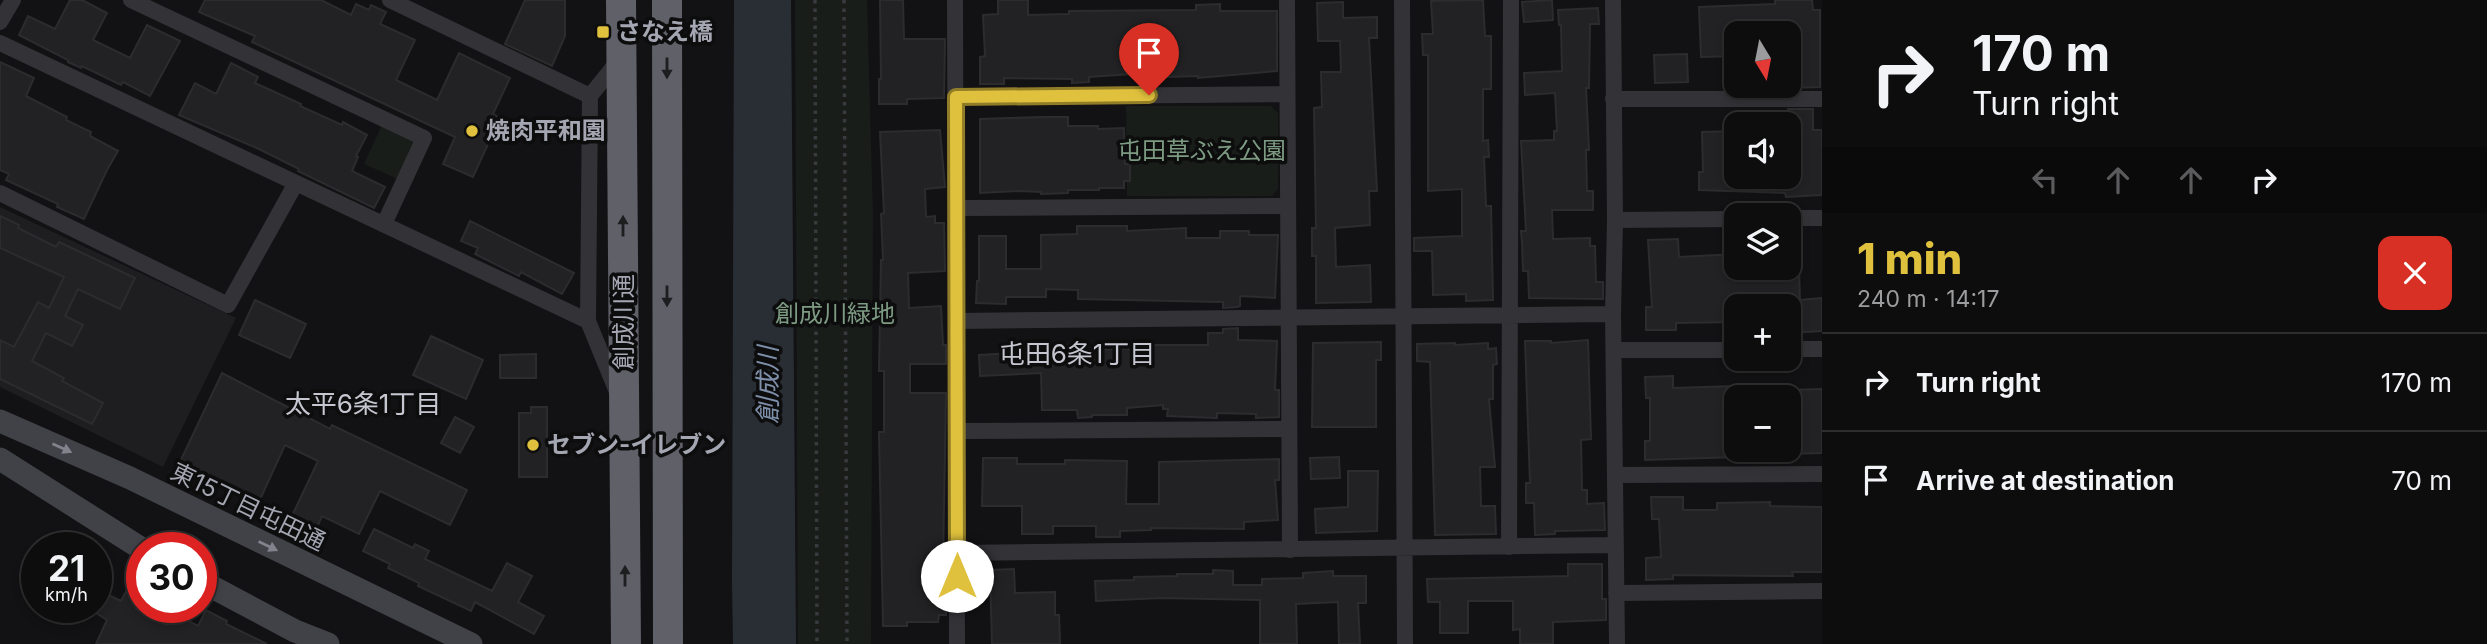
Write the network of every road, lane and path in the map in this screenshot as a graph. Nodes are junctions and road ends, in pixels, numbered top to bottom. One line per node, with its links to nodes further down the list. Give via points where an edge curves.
1 (13, 0): 13 (street)
2 (131, 0): 29 (street, via 424,138)
3 (390, 0): 17 (street)
4 (621, 0): 15 (highway, 創成川通)
5 (667, 0): 60 (highway, 創成川通, one-way to 60)
6 (815, 0): 61 (path)
7 (844, 0): 62 (path)
8 (955, 0): 18 (street)
9 (1287, 0): 16 (street)
10 (1402, 0): 32 (street)
11 (1511, 0): 31 (street)
12 (1613, 0): 19 (street)
13 (0, 22)
14 (0, 43): 21 (street)
15 (622, 56): 17 (street); 40 (highway, 創成川通, one-way to 15)
16 (1287, 94): 18 (street); 23 (street)
17 (590, 96): 34 (street)
18 (956, 97): 24 (street)
19 (1613, 99): 20 (street); 27 (street)
20 (1822, 99)
21 (296, 183): 22 (street, via 228,305); 29 (street)
22 (0, 193)
23 (1288, 206): 24 (street); 33 (street)
24 (956, 208): 35 (street)
25 (1801, 218): 26 (street)
26 (1822, 218)
27 (1615, 219): 28 (street); 30 (street)
28 (1724, 219)
29 (384, 224): 34 (street)
30 (1613, 314): 31 (street); 38 (street)
31 (1509, 315): 32 (street); 50 (street)
32 (1405, 317): 33 (street); 49 (street)
33 (1289, 318): 35 (street); 42 (street)
34 (588, 321): 40 (street)
35 (956, 321): 43 (street)
36 (1801, 349): 37 (street)
37 (1822, 349)
38 (1615, 350): 39 (street); 46 (street)
39 (1724, 350)
40 (624, 411): 59 (highway, 創成川通, one-way to 40)
41 (0, 421): 58 (street, 東15丁目屯田通, one-way to 58, via 130,478)
42 (1289, 429): 43 (street); 51 (street)
43 (957, 431): 52 (street)
44 (0, 459): 47 (street)
45 (1822, 474): 46 (street)
46 (1615, 475): 48 (street)
47 (126, 539)
48 (1615, 545): 50 (street); 55 (street)
49 (1406, 547): 50 (street); 51 (street); 64 (street)
50 (1509, 547)
51 (1290, 550): 52 (street)
52 (957, 554): 63 (street)
53 (217, 590): 56 (street)
54 (1822, 592): 55 (street)
55 (1616, 593): 65 (street)
56 (292, 637): 57 (street)
57 (328, 644)
58 (471, 644)
59 (626, 644)
60 (668, 644)
61 (817, 644)
62 (848, 644)
63 (957, 644)
64 (1405, 644)
65 (1617, 644)

